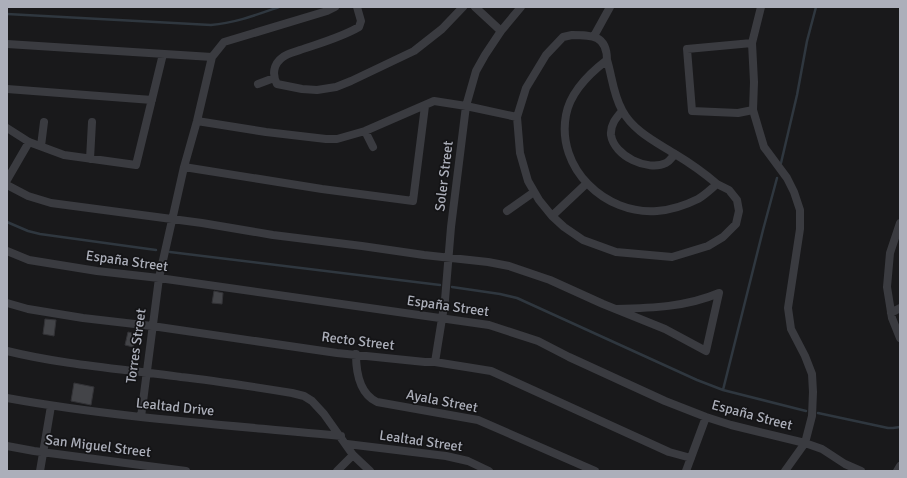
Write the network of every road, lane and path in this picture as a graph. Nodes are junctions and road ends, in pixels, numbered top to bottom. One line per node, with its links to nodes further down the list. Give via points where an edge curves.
1 (335, 7): 13 (street, via 224,42)
2 (357, 7): 15 (street, via 361,20 359,27 344,36 283,57 274,66)
3 (463, 7): 15 (street, via 442,29 414,51 336,87 316,90 295,88 277,84)
4 (475, 7): 8 (street)
5 (521, 7): 8 (street, Soler Street)
6 (610, 7): 9 (street)
7 (762, 7): 10 (street)
8 (501, 31): 20 (street, Soler Street, via 476,71)
9 (594, 36): 14 (street, via 603,42); 23 (street, via 572,35 563,37 558,42 526,88)
10 (752, 43): 21 (street); 21 (street, via 687,49 692,111)
11 (7, 44): 12 (street)
12 (163, 54): 13 (street); 18 (street)
13 (212, 57): 24 (street, Torres Street)
14 (607, 60): 22 (street); 36 (street, via 586,79 566,114 567,152)
15 (274, 78): 16 (street)
16 (258, 84)
17 (7, 89): 18 (street)
18 (152, 100): 33 (street, via 136,165)
19 (424, 106): 20 (street, via 434,101); 28 (street); 34 (street, via 413,201)
20 (466, 106): 23 (street); 45 (street, Soler Street)
21 (753, 110): 63 (street, via 764,147 787,178 800,210 800,229 788,308 791,329 812,374 812,412)
22 (622, 111): 32 (street, via 634,126); 32 (street, via 613,123 611,135 622,153 632,160 648,165 666,163)
23 (517, 118): 39 (street, via 520,153)
24 (197, 121): 28 (street, via 326,139); 34 (street, Torres Street)
25 (44, 122): 30 (street)
26 (92, 122): 33 (street)
27 (7, 128): 29 (street)
28 (366, 131): 31 (street)
29 (28, 142): 30 (street); 35 (street)
30 (40, 146): 33 (street, via 64,155)
31 (373, 147)
32 (675, 154): 37 (street)
33 (90, 159)
34 (184, 167): 42 (street, Torres Street)
35 (7, 180)
36 (587, 184): 37 (street, via 597,193 622,206 658,211 698,198); 41 (street)
37 (717, 184): 41 (street, via 729,190 737,200 736,224 724,237 708,246 672,257 616,252 583,240)
38 (7, 185): 42 (street, via 28,196 51,203)
39 (534, 192): 40 (street); 41 (street)
40 (507, 211)
41 (552, 216)
42 (172, 218): 45 (street, via 273,235); 46 (street, Torres Street)
43 (900, 223): 50 (street, via 890,253 887,287)
44 (7, 251): 46 (street, España Street, via 29,260)
45 (449, 258): 49 (street, via 509,266 550,280); 51 (street, Soler Street)
46 (159, 278): 51 (street, España Street); 52 (street, Torres Street)
47 (7, 303): 52 (street, Recto Street, via 76,317)
48 (900, 308): 50 (street)
49 (616, 309): 49 (street, via 672,306 703,300 719,293 706,351 665,329)
50 (891, 313): 53 (street)
51 (442, 318): 56 (street, Soler Street); 60 (street, España Street, via 489,325 538,341 665,400)
52 (152, 326): 55 (street, Recto Street); 57 (street, Torres Street)
53 (900, 338)
54 (7, 351): 57 (street)
55 (356, 354): 56 (street, Recto Street); 75 (street, Ayala Street, via 356,369 362,387 367,396 377,402 478,420)
56 (435, 362): 68 (street, Recto Street, via 491,371 669,452)
57 (146, 373): 61 (street, Torres Street); 62 (street, via 292,392 312,401)
58 (7, 398): 59 (street, Lealtad Drive)
59 (51, 406): 61 (street, Lealtad Drive); 66 (street)
60 (706, 416): 63 (street, España Street, via 731,426); 68 (street)
61 (140, 417): 62 (street, Lealtad Drive)
62 (341, 436): 64 (street)
63 (805, 443): 77 (street); 78 (street, España Street, via 822,449)
64 (347, 444): 67 (street); 74 (street, Lealtad Street, via 446,456 468,461)
65 (7, 446): 66 (street, San Miguel Street)
66 (43, 452): 70 (street); 71 (street, San Miguel Street)
67 (353, 455): 72 (street); 73 (street)
68 (691, 458): 76 (street)
69 (900, 466): 79 (street)
70 (40, 471)
71 (186, 471)
72 (337, 471)
73 (370, 471)
74 (489, 471)
75 (595, 471)
76 (686, 471)
77 (785, 471)
78 (860, 471)
79 (897, 471)

